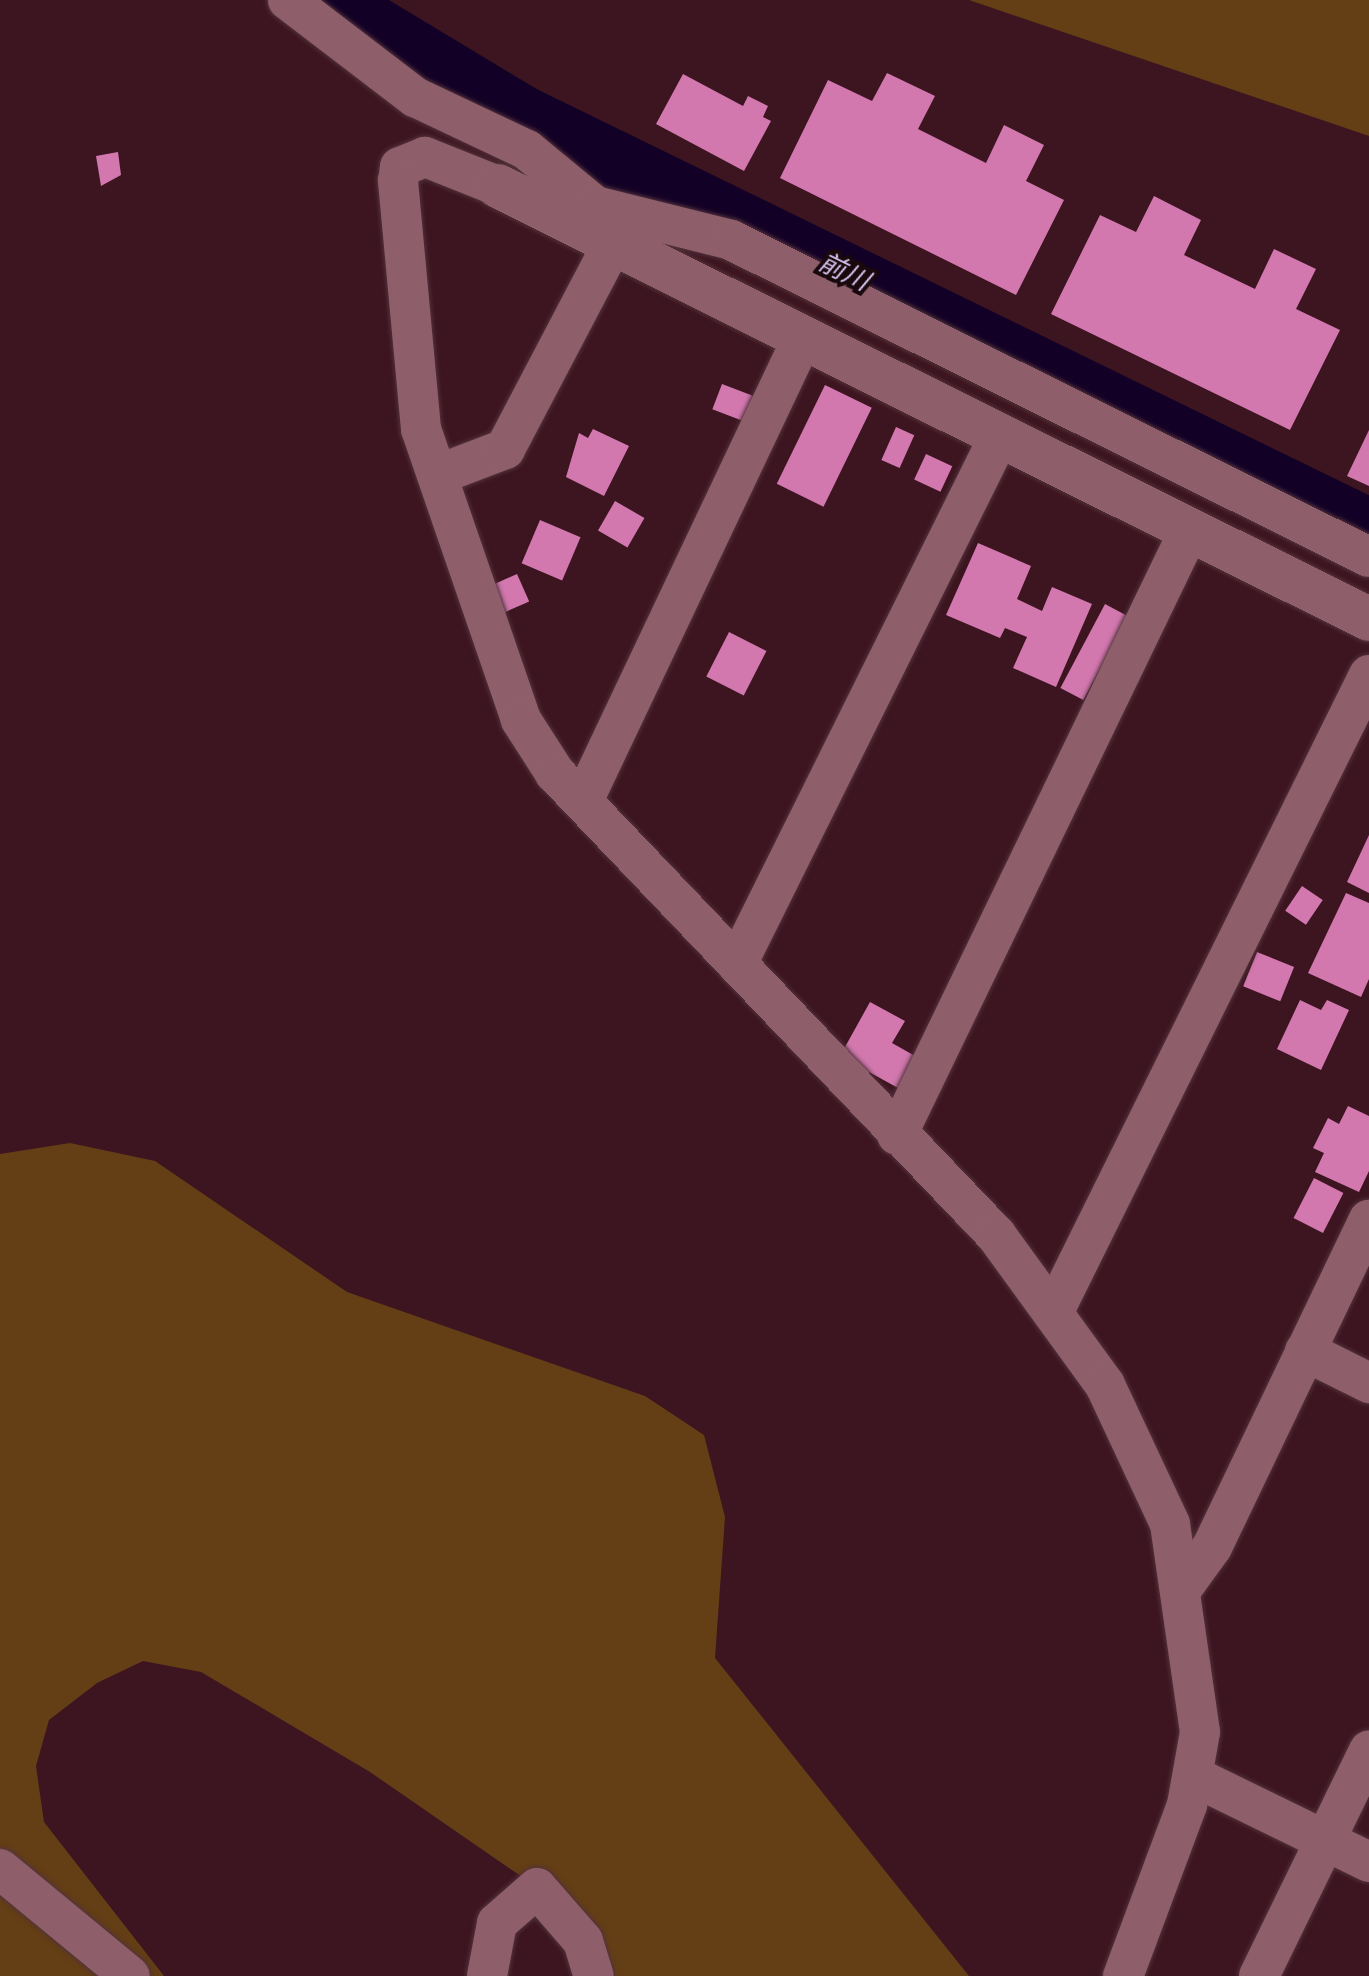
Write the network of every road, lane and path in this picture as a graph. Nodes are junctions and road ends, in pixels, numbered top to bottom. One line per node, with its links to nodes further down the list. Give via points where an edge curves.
1 (288, 0): 3 (street, via 415,97 527,150)
2 (498, 186): 3 (street); 6 (street, via 425,157 400,167 421,429)
3 (596, 225): 4 (street); 6 (street, via 505,449); 8 (street, via 731,240)
4 (803, 337): 5 (street); 11 (street)
5 (1000, 435): 7 (street); 12 (street)
6 (437, 475): 11 (street, via 521,720 555,773)
7 (1190, 529): 9 (street); 13 (street)
8 (1369, 557)
9 (1369, 619)
10 (1369, 675): 15 (street)
11 (583, 801): 12 (street)
12 (737, 964): 13 (street)
13 (897, 1135): 15 (street, via 996,1235)
14 (1369, 1220): 16 (street)
15 (1053, 1313): 18 (street, via 1105,1385 1146,1466 1170,1524)
16 (1305, 1351): 17 (street); 18 (street, via 1212,1547)
17 (1369, 1383)
18 (1183, 1587): 20 (street, via 1200,1732)
19 (1369, 1750): 21 (street)
20 (1193, 1776): 21 (street); 27 (street, via 1164,1877)
21 (1324, 1841): 22 (street); 28 (street)
22 (1369, 1862)
23 (0, 1869): 24 (street)
24 (130, 1976)
25 (487, 1976): 26 (street, via 497,1923 537,1888 583,1941)
26 (594, 1976)
27 (1123, 1976)
28 (1259, 1976)

